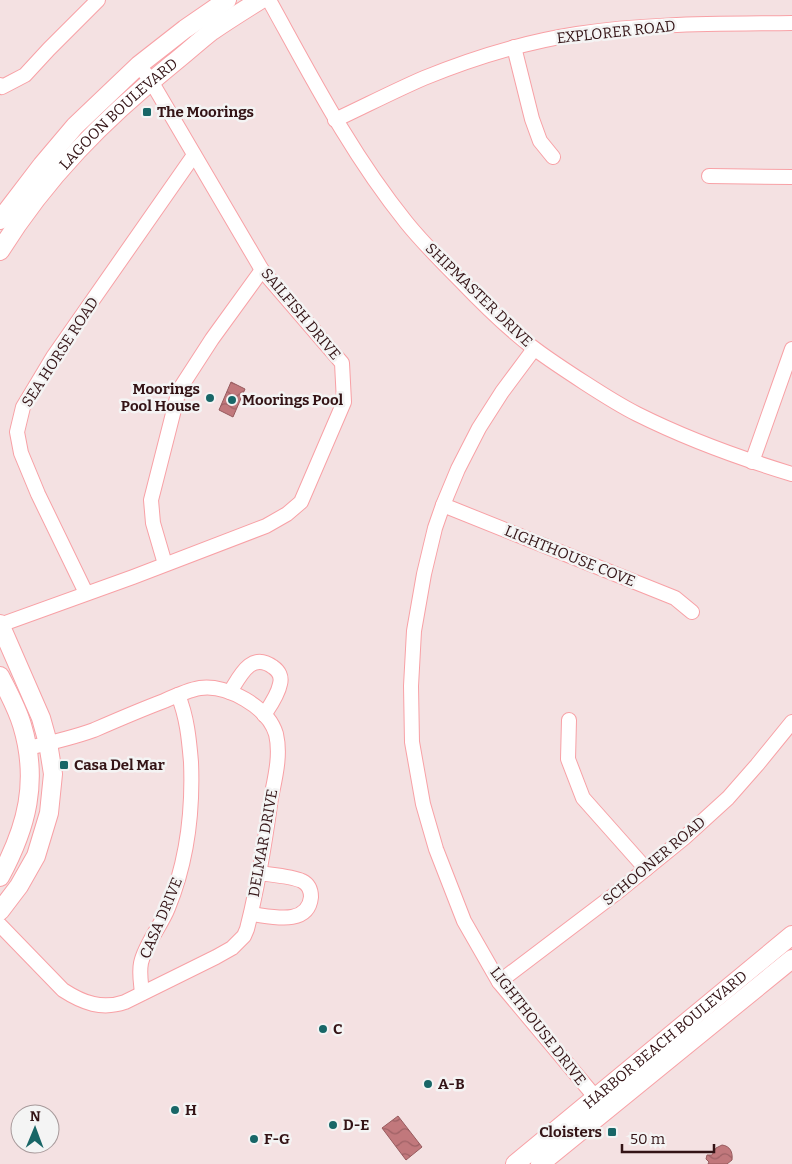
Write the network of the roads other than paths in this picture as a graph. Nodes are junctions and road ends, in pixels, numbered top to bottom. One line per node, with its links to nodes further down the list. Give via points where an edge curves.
1 (98, 0): 9 (street, via 25,75)
2 (227, 0): 7 (street, LAGOON BOULEVARD)
3 (260, 0): 8 (street, LAGOON BOULEVARD, via 212,32)
4 (269, 0): 10 (street, SHIPMASTER DRIVE)
5 (792, 23): 6 (street, EXPLORER ROAD, via 628,28 576,34)
6 (514, 47): 10 (street, EXPLORER ROAD, via 422,79); 12 (street, via 532,119 540,140)
7 (139, 65): 8 (street, SAILFISH DRIVE); 15 (street, LAGOON BOULEVARD, via 75,126)
8 (151, 81): 11 (street, SAILFISH DRIVE); 16 (street, LAGOON BOULEVARD, via 80,146)
9 (0, 85)
10 (335, 120): 18 (street, SHIPMASTER DRIVE, via 380,188 432,252)
11 (194, 155): 17 (street, SAILFISH DRIVE); 24 (street, SEA HORSE ROAD, via 53,358 23,408 17,432 21,453 38,494)
12 (553, 157)
13 (709, 176): 14 (street)
14 (792, 177)
15 (0, 220)
16 (1, 248)
17 (262, 270): 23 (street, via 179,390 151,500 153,523); 23 (street, SAILFISH DRIVE, via 342,363 344,402 301,502 266,526)
18 (534, 349): 20 (street, SHIPMASTER DRIVE, via 635,414); 22 (street, LIGHTHOUSE DRIVE, via 479,428)
19 (792, 349): 20 (street)
20 (752, 462): 21 (street, SHIPMASTER DRIVE)
21 (792, 474)
22 (443, 505): 25 (street, LIGHTHOUSE COVE, via 675,598); 44 (street, LIGHTHOUSE DRIVE, via 424,574 414,631 410,686 412,742 423,804 436,849 464,921)
23 (165, 564): 24 (street, SAILFISH DRIVE)
24 (86, 593): 26 (street, SAILFISH DRIVE)
25 (692, 612)
26 (0, 624): 33 (street, via 35,704)
27 (0, 676): 34 (street, via 22,723)
28 (230, 692): 29 (street, DELMAR DRIVE, via 198,688); 30 (street, DELMAR DRIVE); 30 (street, via 250,664 261,661 273,667 280,676 280,686)
29 (178, 695): 33 (street, DELMAR DRIVE, via 82,735); 45 (street, CASA DRIVE, via 190,739 192,804 186,848 174,892 141,962)
30 (264, 715): 36 (street, DELMAR DRIVE, via 275,732 278,752)
31 (569, 720): 35 (street, via 568,759 583,798)
32 (792, 722): 35 (street, SCHOONER ROAD, via 728,798)
33 (48, 743): 34 (street, DELMAR DRIVE); 38 (street, via 53,774 49,813 36,856)
34 (28, 748): 37 (street, via 28,806 24,823)
35 (646, 869): 44 (street, SCHOONER ROAD)
36 (259, 873): 39 (street, DELMAR DRIVE); 39 (street, via 307,884 310,903 296,917)
37 (0, 877)
38 (0, 911)
39 (251, 914): 45 (street, DELMAR DRIVE, via 244,936 232,948)
40 (0, 925): 45 (street, DELMAR DRIVE, via 75,998 106,1006)
41 (792, 935): 42 (street, HARBOR BEACH BOULEVARD)
42 (778, 947): 43 (street); 46 (street, HARBOR BEACH BOULEVARD)
43 (791, 961): 46 (street, HARBOR BEACH BOULEVARD)
44 (499, 982): 46 (street, LIGHTHOUSE DRIVE)
45 (142, 993)
46 (601, 1104): 47 (street, HARBOR BEACH BOULEVARD); 48 (street, HARBOR BEACH BOULEVARD)
47 (515, 1164)
48 (540, 1164)

